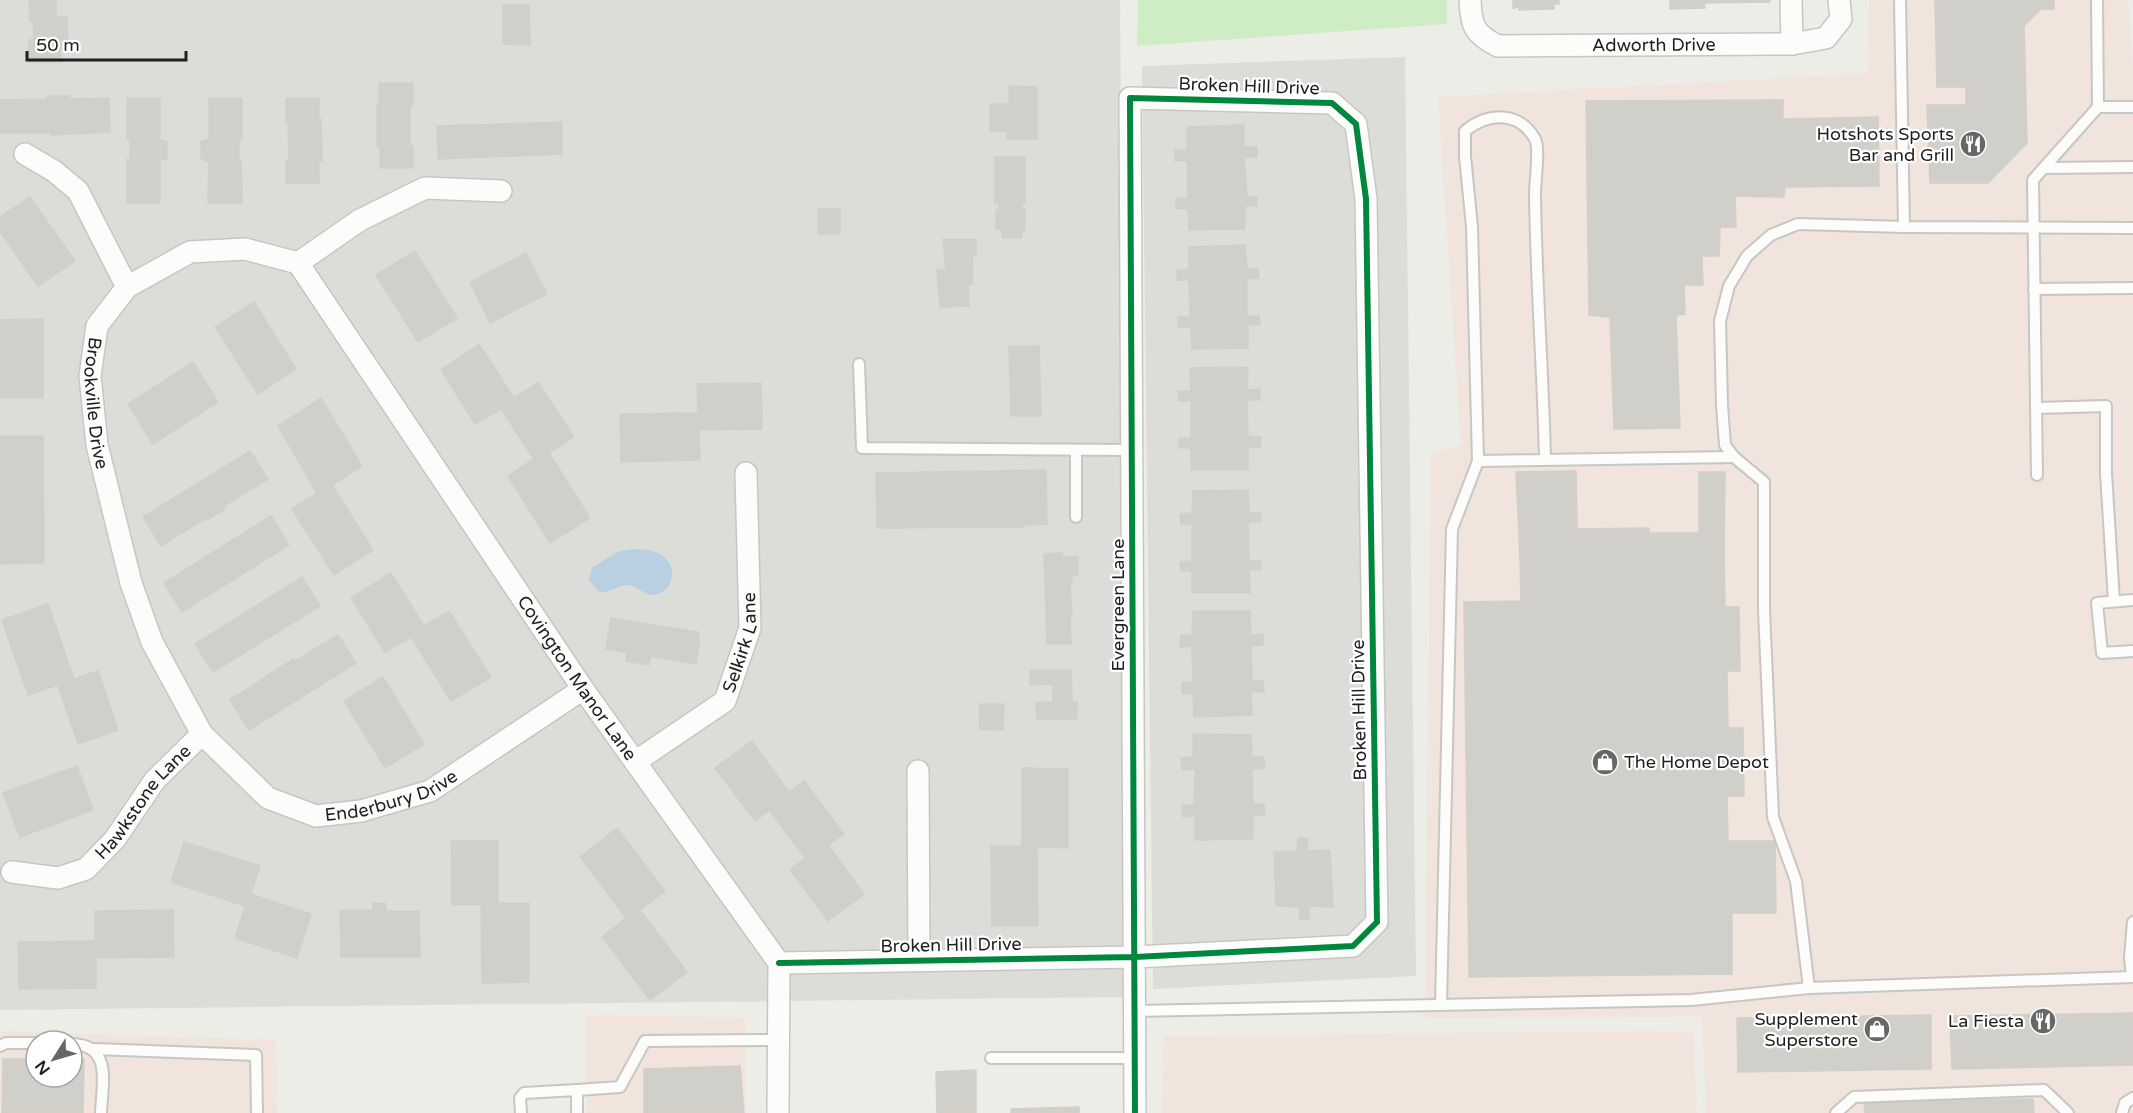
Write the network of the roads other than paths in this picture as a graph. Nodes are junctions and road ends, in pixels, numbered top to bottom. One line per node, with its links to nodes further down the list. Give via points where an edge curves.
1 (1470, 0): 6 (street, Adworth Drive, via 1471,21 1482,38 1498,45)
2 (1791, 0): 6 (street)
3 (1839, 0): 6 (street, Adworth Drive, via 1841,19 1826,38)
4 (1900, 0): 14 (lane)
5 (2097, 0): 9 (lane)
6 (1792, 44)
7 (1130, 98): 24 (street, Evergreen Lane); 40 (street, Broken Hill Drive, via 1332,103 1356,124 1366,200 1377,922 1353,946)
8 (2133, 106): 9 (lane)
9 (2098, 107): 12 (lane)
10 (24, 154): 18 (street, via 78,191)
11 (2133, 166): 12 (lane)
12 (2044, 168): 15 (lane, via 2032,180)
13 (501, 191): 17 (street, via 425,188 360,220)
14 (1904, 227): 15 (lane); 25 (lane, via 1798,224 1771,235 1747,256 1729,286 1720,321 1725,445)
15 (2034, 227): 16 (lane); 20 (lane)
16 (2133, 228)
17 (298, 263): 18 (street, Brookville Drive, via 245,249 190,252); 34 (street, Covington Manor Lane)
18 (127, 287): 35 (street, Brookville Drive, via 97,326 90,376 97,445 131,583 152,642)
19 (2133, 288): 20 (lane)
20 (2034, 289): 22 (lane)
21 (859, 364): 23 (lane, via 862,448)
22 (2036, 408): 29 (lane); 32 (lane, via 2106,406)
23 (1076, 450): 24 (lane); 30 (lane)
24 (1132, 450): 40 (street, Evergreen Lane)
25 (1734, 457): 26 (lane); 44 (lane, via 1764,482 1764,610 1773,817 1796,881)
26 (1545, 459): 27 (lane); 27 (lane, via 1535,214 1536,141 1522,122 1500,117 1478,120 1465,131 1472,227)
27 (1478, 461): 45 (lane, via 1452,529)
28 (746, 473): 36 (street, Selkirk Lane, via 750,628 725,701)
29 (2037, 475)
30 (1076, 517)
31 (2133, 600): 32 (lane)
32 (2114, 601): 33 (lane, via 2097,603 2102,653)
33 (2133, 651)
34 (583, 689): 35 (street, Enderbury Drive, via 430,791 361,811 316,816 268,798); 36 (street, Covington Manor Lane)
35 (202, 734): 38 (street, Hawkstone Lane, via 155,780 115,839 86,869 58,878)
36 (635, 762): 42 (street, Covington Manor Lane)
37 (918, 771): 41 (street)
38 (12, 872)
39 (2133, 922): 43 (lane)
40 (1135, 957): 41 (street, Broken Hill Drive); 46 (street, Evergreen Lane)
41 (919, 960): 42 (street, Broken Hill Drive)
42 (779, 963): 47 (street)
43 (2133, 976): 44 (lane)
44 (1809, 988): 45 (lane, via 1691,1000)
45 (1441, 1005): 46 (lane)
46 (1135, 1011): 53 (street, Evergreen Lane)
47 (778, 1040): 54 (lane, via 645,1041 620,1087); 60 (street)
48 (24, 1043): 50 (lane)
49 (84, 1045): 51 (lane)
50 (0, 1046)
51 (94, 1049): 56 (lane, via 102,1061); 57 (lane, via 256,1055)
52 (991, 1058): 53 (lane)
53 (1135, 1058): 61 (street, Evergreen Lane)
54 (577, 1090): 58 (lane, via 524,1093); 59 (lane)
55 (2133, 1098): 64 (lane, via 2125,1103)
56 (101, 1113)
57 (257, 1113)
58 (520, 1113)
59 (578, 1113)
60 (778, 1113)
61 (1135, 1113)
62 (1836, 1113): 63 (lane, via 1854,1097 2044,1090)
63 (2068, 1113)
64 (2122, 1113)

